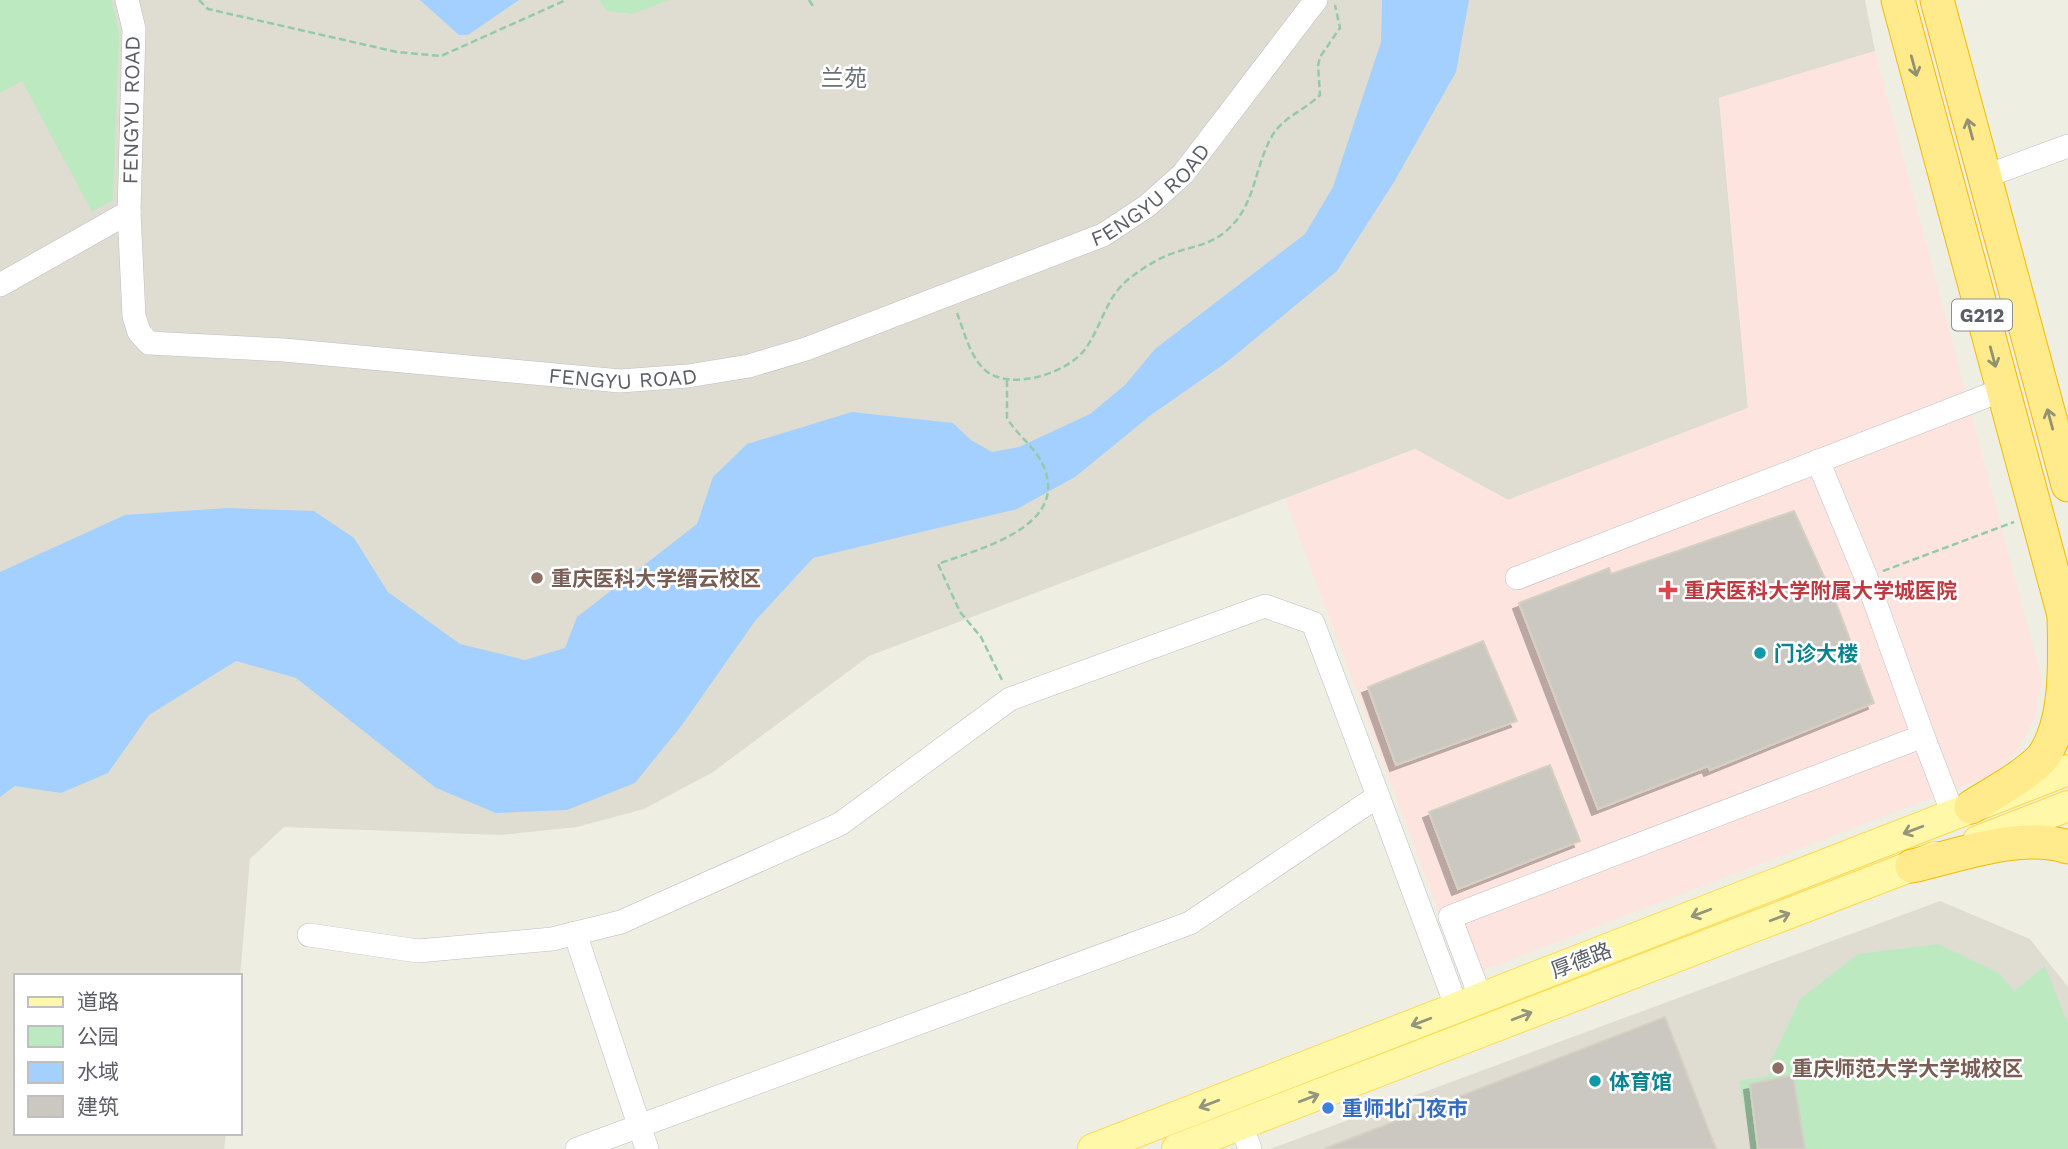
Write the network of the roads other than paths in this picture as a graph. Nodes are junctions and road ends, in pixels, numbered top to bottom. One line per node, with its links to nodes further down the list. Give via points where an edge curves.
1 (127, 0): 7 (street, FENGYU ROAD, via 134,29)
2 (1316, 0): 7 (street, FENGYU ROAD, via 1183,174 1147,206 1103,235 806,349 749,366 620,381 284,350 149,343 134,316)
3 (1898, 0): 9 (highway, G212, one-way to 9)
4 (1937, 0): 6 (highway, G212, one-way to 4)
5 (2068, 146): 6 (street)
6 (1984, 177): 11 (highway, G212, one-way to 6)
7 (129, 212): 8 (street)
8 (0, 285)
9 (2002, 390): 10 (street); 13 (highway, G212)
10 (1818, 461): 12 (street); 14 (street)
11 (2068, 485)
12 (1517, 578)
13 (2066, 623): 18 (highway, via 2065,705 2045,755 2024,774)
14 (1923, 736): 18 (street); 23 (street, via 1450,917)
15 (2068, 770): 18 (main road, 厚德路)
16 (1378, 796): 21 (street, via 1313,623 1265,606 1010,699 840,824 621,922); 23 (street); 24 (street, via 1190,923)
17 (2068, 806): 20 (main road, 厚德路)
18 (1962, 811): 23 (main road, 厚德路, one-way to 23)
19 (2068, 847): 20 (highway, via 2049,841 2024,842)
20 (1912, 866): 25 (main road, 厚德路, one-way to 20)
21 (575, 933): 22 (street, via 418,951); 24 (street)
22 (309, 935)
23 (1469, 1003): 28 (main road, 厚德路, one-way to 28)
24 (639, 1125): 26 (street); 27 (street)
25 (1246, 1137): 29 (main road, 厚德路)
26 (578, 1149)
27 (647, 1149)
28 (1093, 1149)
29 (1177, 1149)

